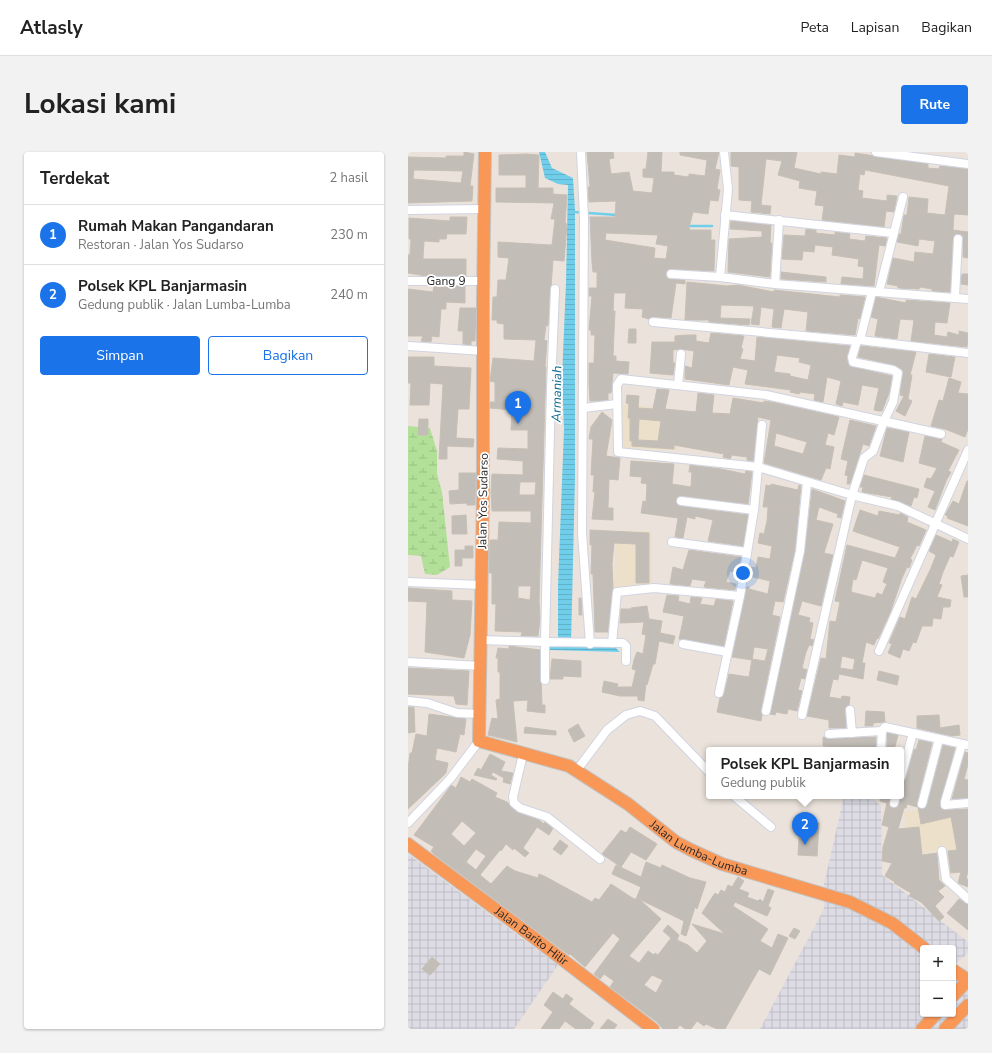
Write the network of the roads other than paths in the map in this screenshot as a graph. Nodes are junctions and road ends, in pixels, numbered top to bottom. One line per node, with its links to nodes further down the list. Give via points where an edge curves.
1 (580, 152): 30 (street, via 584,204)
2 (724, 152): 9 (street, via 728,182)
3 (876, 152): 5 (street)
4 (486, 153): 7 (highway, Jalan Yos Sudarso)
5 (968, 164)
6 (903, 198): 11 (street)
7 (485, 209): 8 (street); 16 (highway, Jalan Yos Sudarso)
8 (408, 210)
9 (726, 215): 10 (street); 14 (street)
10 (778, 220): 11 (street); 17 (street)
11 (893, 233): 19 (street)
12 (958, 239): 20 (street)
13 (671, 274): 14 (street)
14 (720, 277): 17 (street)
15 (408, 281): 16 (street, Gang 9)
16 (484, 281): 25 (highway, Jalan Yos Sudarso)
17 (775, 284): 19 (street)
18 (555, 289): 48 (street)
19 (875, 292): 20 (street); 23 (street)
20 (956, 297): 21 (street)
21 (968, 299)
22 (654, 322): 23 (street)
23 (858, 340): 26 (street); 31 (street, via 852,357 853,362 898,373 893,402)
24 (408, 346): 25 (street)
25 (484, 350): 45 (highway, Jalan Yos Sudarso)
26 (968, 352)
27 (681, 354): 28 (street)
28 (678, 385): 29 (street, via 621,379 617,385); 31 (street, via 766,395)
29 (617, 404): 30 (street); 35 (street, via 618,452)
30 (583, 408): 50 (street, via 582,533)
31 (884, 421): 33 (street); 37 (street, via 873,451 864,458)
32 (762, 425): 35 (street)
33 (941, 434)
34 (968, 450): 40 (street)
35 (758, 467): 36 (street); 39 (street)
36 (807, 483): 37 (street); 61 (street, via 799,557)
37 (852, 496): 40 (street, via 898,506); 63 (street)
38 (681, 501): 39 (street)
39 (754, 510): 43 (street)
40 (936, 524): 41 (street); 52 (street)
41 (968, 539)
42 (672, 542): 43 (street)
43 (747, 552): 46 (street)
44 (408, 582): 45 (street)
45 (482, 585): 47 (highway, Jalan Yos Sudarso)
46 (740, 596): 49 (street, via 654,588 617,592); 53 (street)
47 (481, 640): 48 (street); 56 (highway, Jalan Yos Sudarso)
48 (545, 642): 50 (street); 57 (street)
49 (612, 643): 50 (street); 54 (street, via 626,645)
50 (590, 644)
51 (683, 644): 53 (street)
52 (879, 651)
53 (727, 652): 58 (street)
54 (626, 661)
55 (408, 662): 56 (street)
56 (481, 666): 62 (highway, Jalan Yos Sudarso)
57 (545, 680)
58 (719, 693)
59 (408, 701): 62 (street, via 427,703 457,713)
60 (850, 710): 65 (street)
61 (766, 712)
62 (480, 714): 69 (highway, Jalan Yos Sudarso)
63 (802, 715)
64 (882, 731): 65 (street); 66 (street, via 885,727); 71 (street)
65 (852, 733): 67 (street)
66 (913, 733): 68 (street); 73 (street)
67 (829, 734)
68 (939, 739): 70 (street); 78 (street)
69 (479, 741): 72 (highway, Jalan Lumba-Lumba); 79 (street, via 450,779)
70 (965, 744): 77 (street, via 945,803)
71 (881, 747)
72 (522, 754): 75 (highway, Jalan Lumba-Lumba, via 558,762); 83 (street, via 514,803 520,808 547,817)
73 (904, 766)
74 (706, 769): 75 (street, via 655,716 640,711 626,715 607,730)
75 (577, 770): 85 (highway, Jalan Lumba-Lumba, via 628,804 676,842 691,850 722,864 850,902 892,923)
76 (738, 799): 80 (street)
77 (968, 803)
78 (922, 804)
79 (408, 823)
80 (771, 827)
81 (408, 844): 91 (highway, Jalan Barito Hilir)
82 (942, 851): 84 (street, via 946,879)
83 (600, 859)
84 (968, 899)
85 (920, 945)
86 (956, 972): 87 (highway)
87 (968, 980): 88 (highway)
88 (956, 993)
89 (968, 1005): 93 (highway)
90 (933, 1017): 92 (highway)
91 (653, 1029)
92 (922, 1029)
93 (945, 1029)

